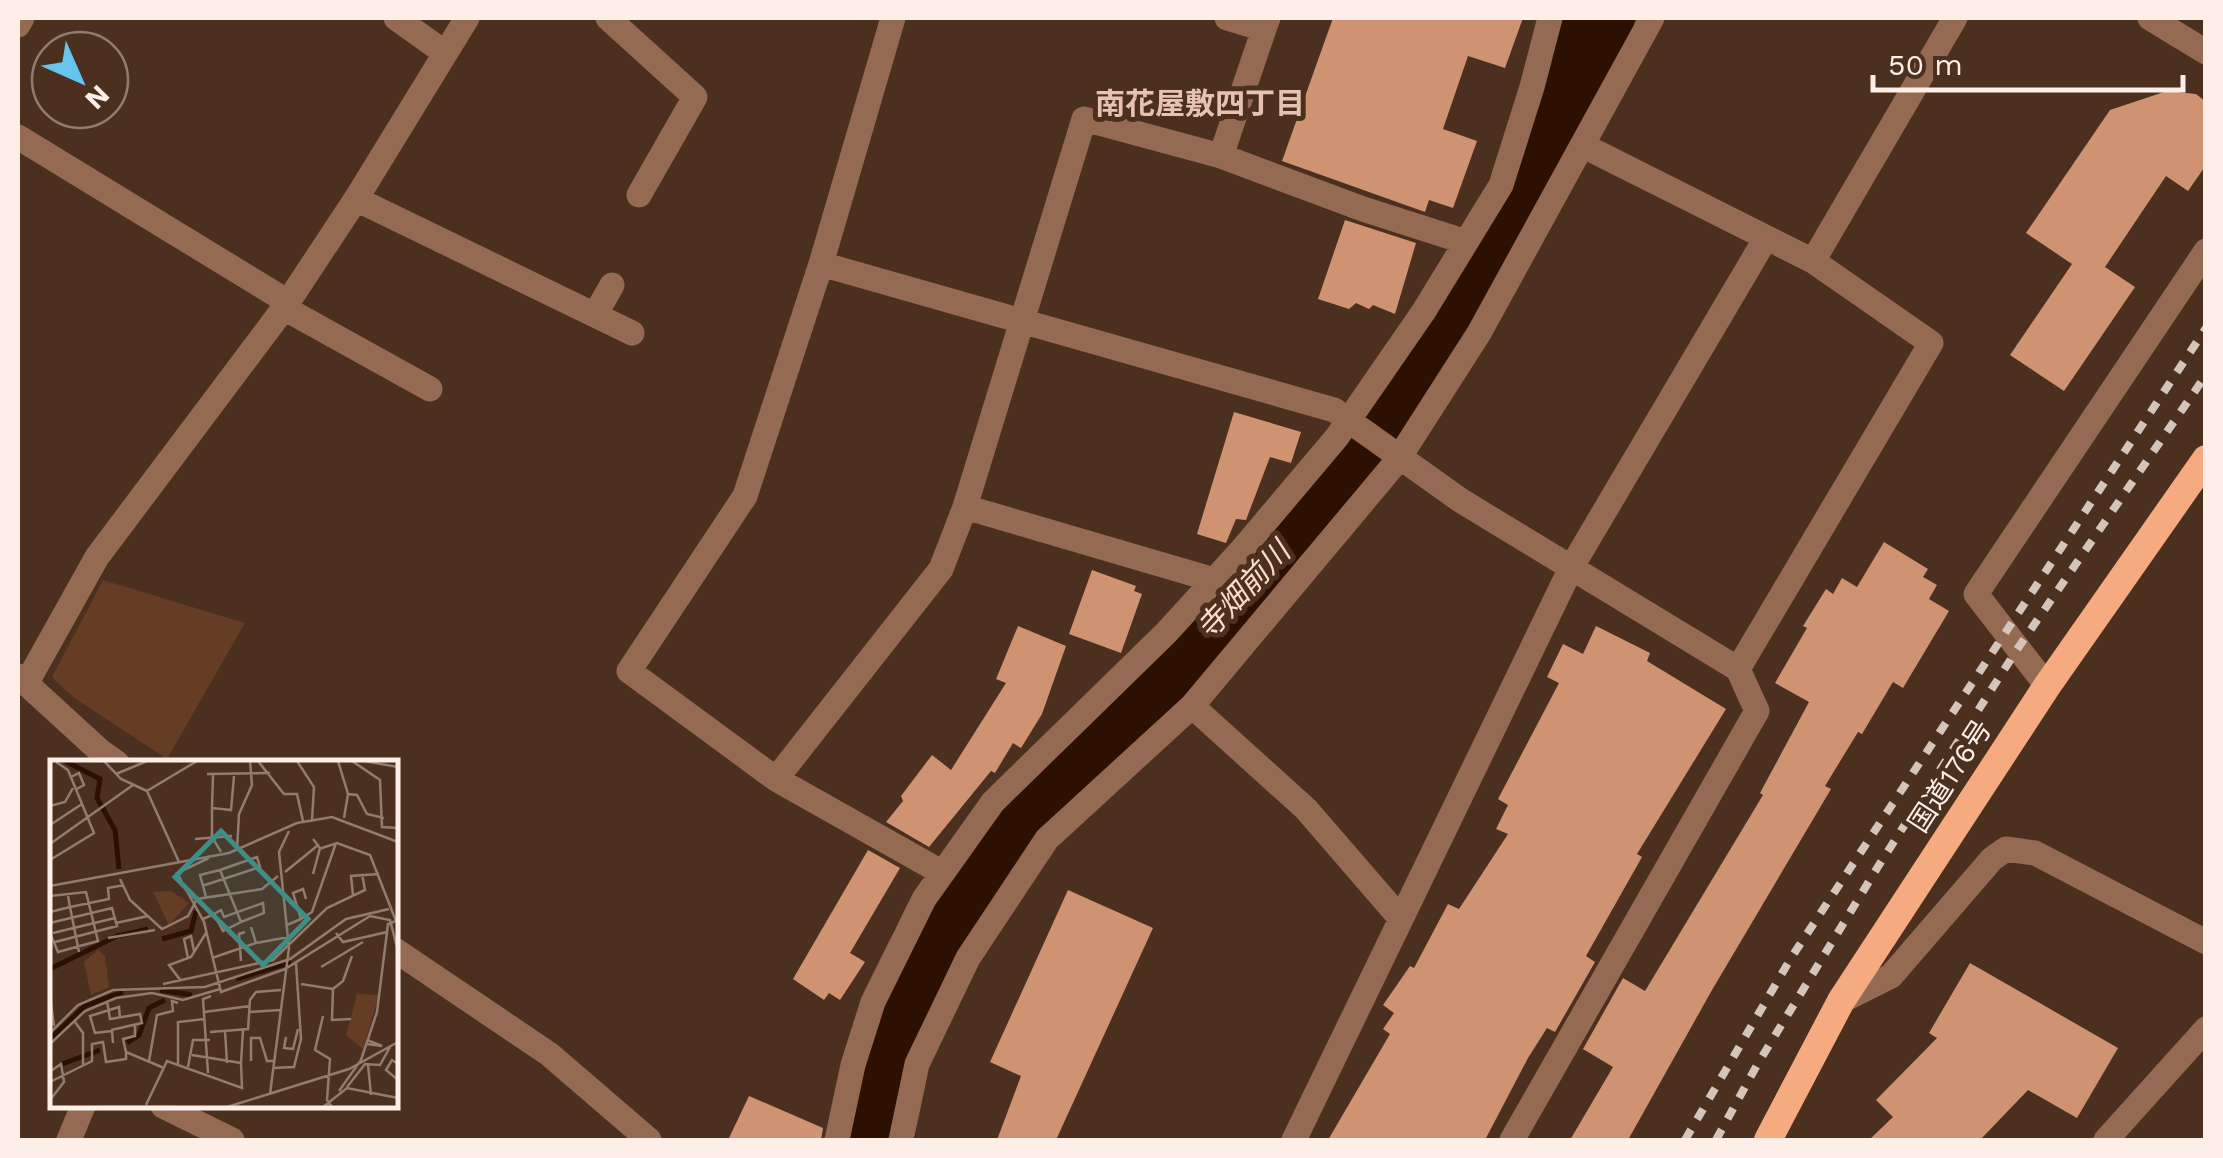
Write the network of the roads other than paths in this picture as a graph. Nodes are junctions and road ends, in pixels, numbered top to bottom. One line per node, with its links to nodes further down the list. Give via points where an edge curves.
1 (22, 18): 12 (street)
2 (396, 18): 14 (street)
3 (467, 18): 14 (street)
4 (608, 18): 18 (street, via 695,97)
5 (893, 18): 24 (street)
6 (1226, 18): 11 (street)
7 (1550, 18): 21 (street, via 1501,185)
8 (1652, 18): 16 (street)
9 (1955, 18): 23 (street)
10 (2150, 18): 13 (street)
11 (1266, 23): 17 (street)
12 (18, 25)
13 (2206, 52)
14 (445, 53): 19 (street)
15 (18, 137): 26 (street)
16 (1582, 145): 20 (street); 32 (street, via 1479,333)
17 (1221, 156): 21 (street); 28 (street, via 1084,119)
18 (639, 195)
19 (356, 198): 26 (street); 27 (street)
20 (1766, 238): 23 (street); 35 (street)
21 (1466, 242): 31 (street)
22 (2206, 251): 39 (street, via 1976,594)
23 (1813, 262): 37 (street, via 1931,343)
24 (821, 264): 28 (street); 42 (street, via 744,496 629,671)
25 (612, 285): 27 (street)
26 (286, 305): 30 (street); 38 (street, via 97,556)
27 (595, 316): 29 (street)
28 (1022, 321): 31 (street, via 1334,410); 34 (street)
29 (632, 334)
30 (430, 389)
31 (1350, 422): 32 (street); 36 (street)
32 (1398, 456): 35 (street); 40 (street)
33 (2206, 459): 39 (highway, 国道176号)
34 (966, 508): 36 (street); 42 (street, via 941,569)
35 (1571, 568): 37 (street); 44 (street)
36 (1214, 580): 43 (street, via 993,802)
37 (1738, 669): 58 (street, via 1756,711)
38 (22, 680): 41 (street)
39 (2047, 686): 47 (highway, 国道176号)
40 (1192, 706): 44 (street, via 1306,809); 56 (street, via 1047,839 968,958 917,1064)
41 (113, 760)
42 (776, 779): 43 (street)
43 (941, 872): 55 (street, via 873,1002)
44 (1401, 920): 57 (street)
45 (2206, 942): 47 (street, via 2035,852 2006,849 1891,976)
46 (398, 952): 54 (street, via 549,1054)
47 (1841, 1001): 51 (highway, 国道176号)
48 (2206, 1029): 59 (street)
49 (82, 1108): 52 (street)
50 (167, 1108): 53 (street)
51 (1775, 1137)
52 (68, 1140)
53 (232, 1140)
54 (649, 1140)
55 (837, 1140)
56 (901, 1140)
57 (1294, 1140)
58 (1512, 1140)
59 (2106, 1140)

